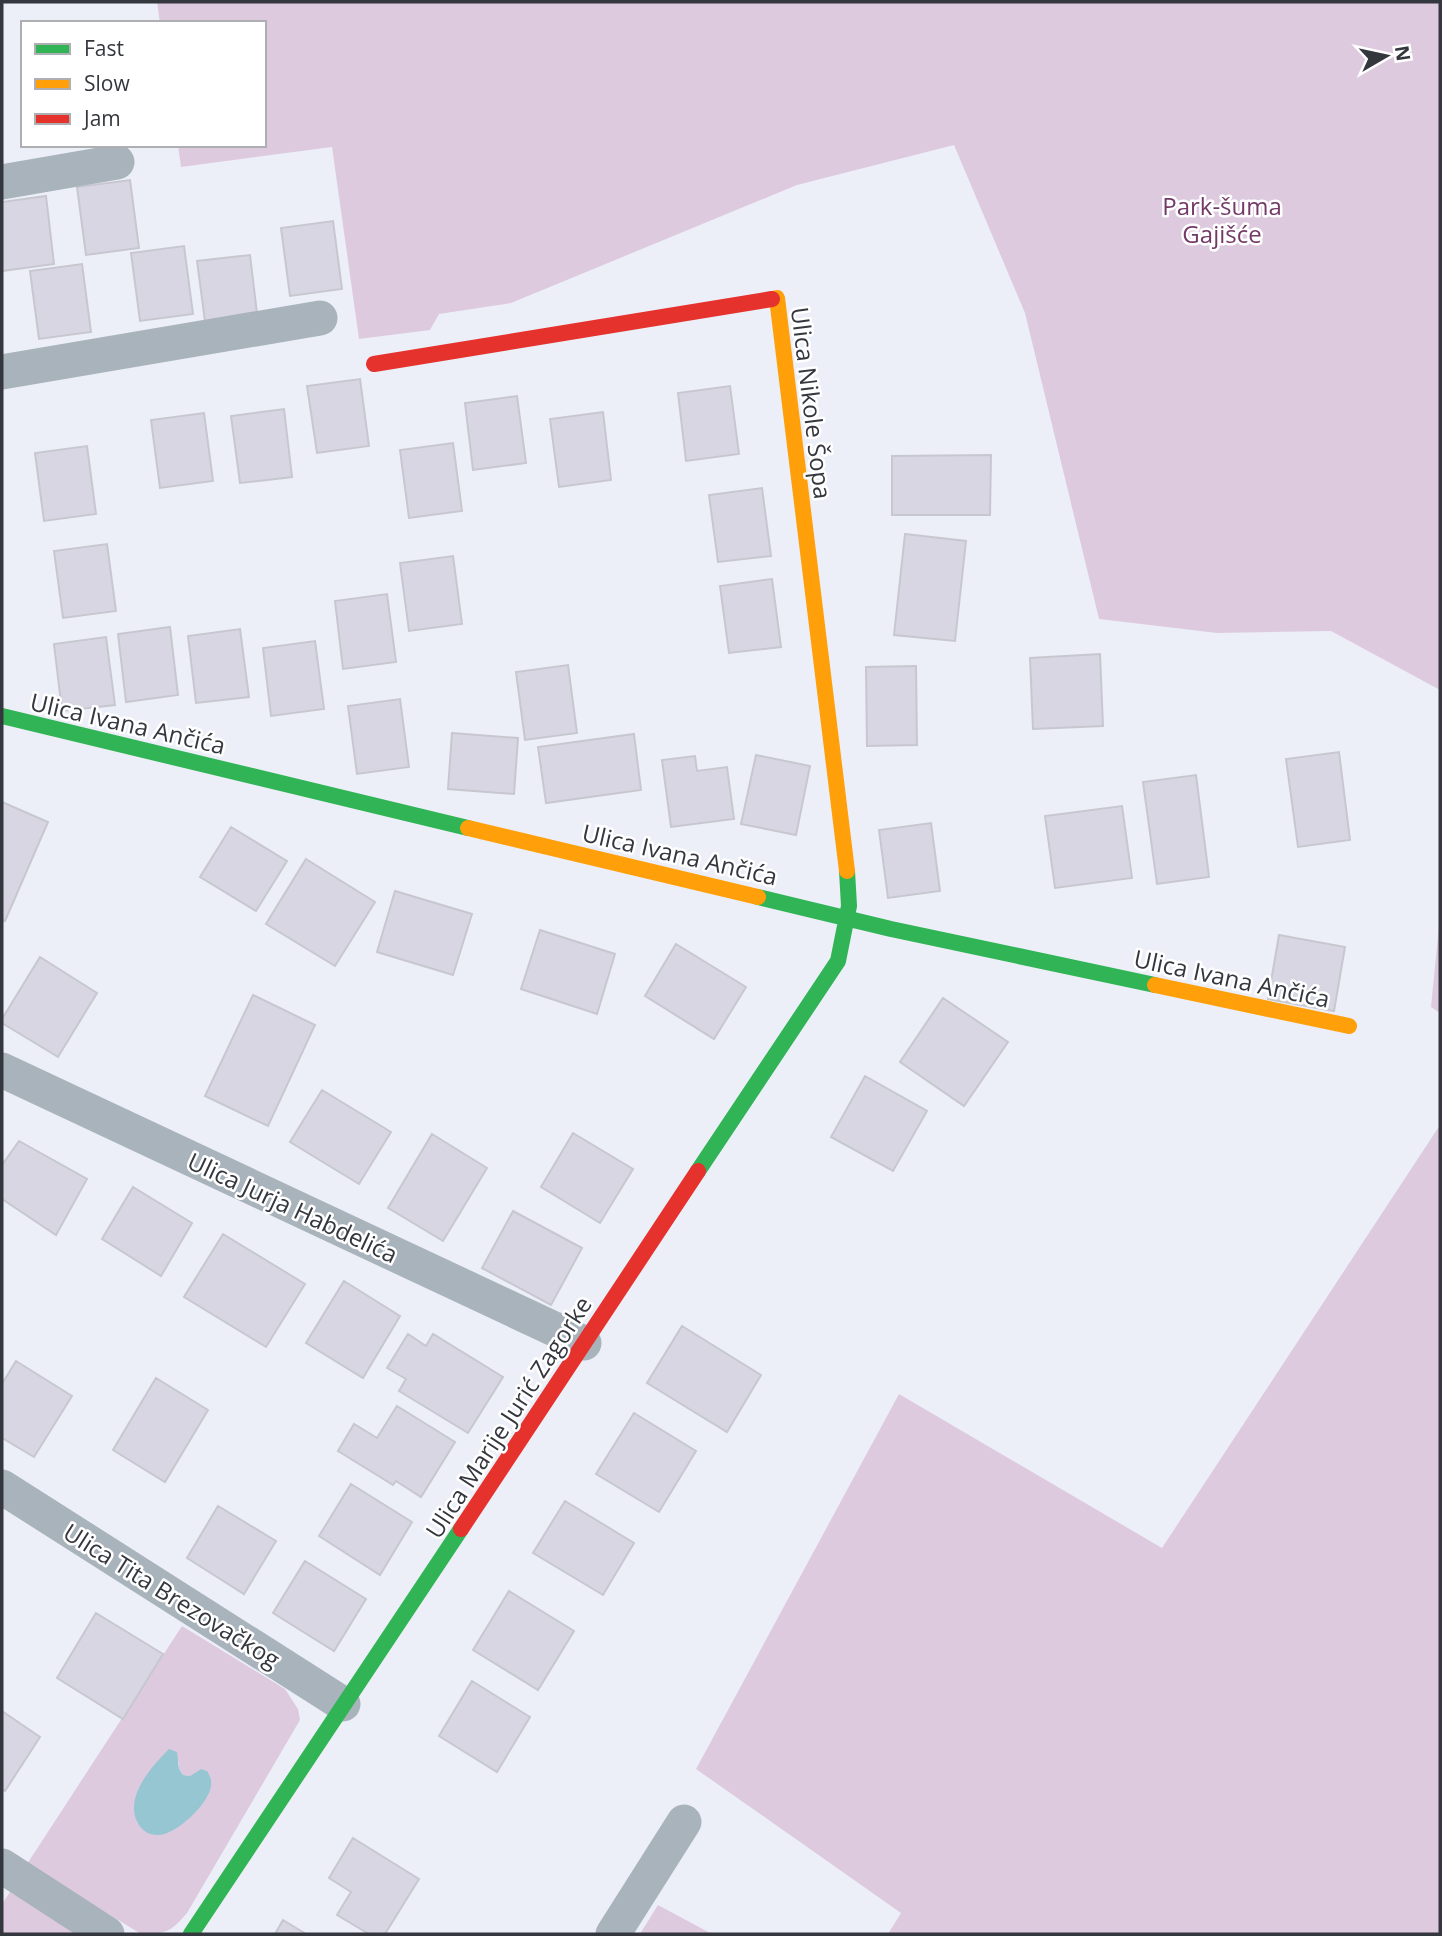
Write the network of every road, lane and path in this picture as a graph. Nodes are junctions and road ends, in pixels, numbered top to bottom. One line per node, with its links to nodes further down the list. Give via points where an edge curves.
1 (117, 162): 2 (street)
2 (2, 182)
3 (320, 318): 5 (street)
4 (374, 364): 7 (street, Ulica Nikole Šopa, via 777,298 847,865)
5 (2, 372)
6 (2, 716): 7 (street, Ulica Ivana Ančića)
7 (847, 919): 8 (street, Ulica Ivana Ančića); 10 (street, Ulica Marije Jurić Zagorke, via 838,961)
8 (1349, 1026)
9 (2, 1070): 10 (street, Ulica Jurja Habdelića)
10 (584, 1343): 12 (street, Ulica Marije Jurić Zagorke)
11 (2, 1487): 12 (street, Ulica Tita Brezovačkog)
12 (343, 1704): 16 (street, Ulica Marije Jurić Zagorke)
13 (684, 1822): 17 (street)
14 (2, 1866): 15 (street)
15 (107, 1934)
16 (191, 1934)
17 (613, 1934)

